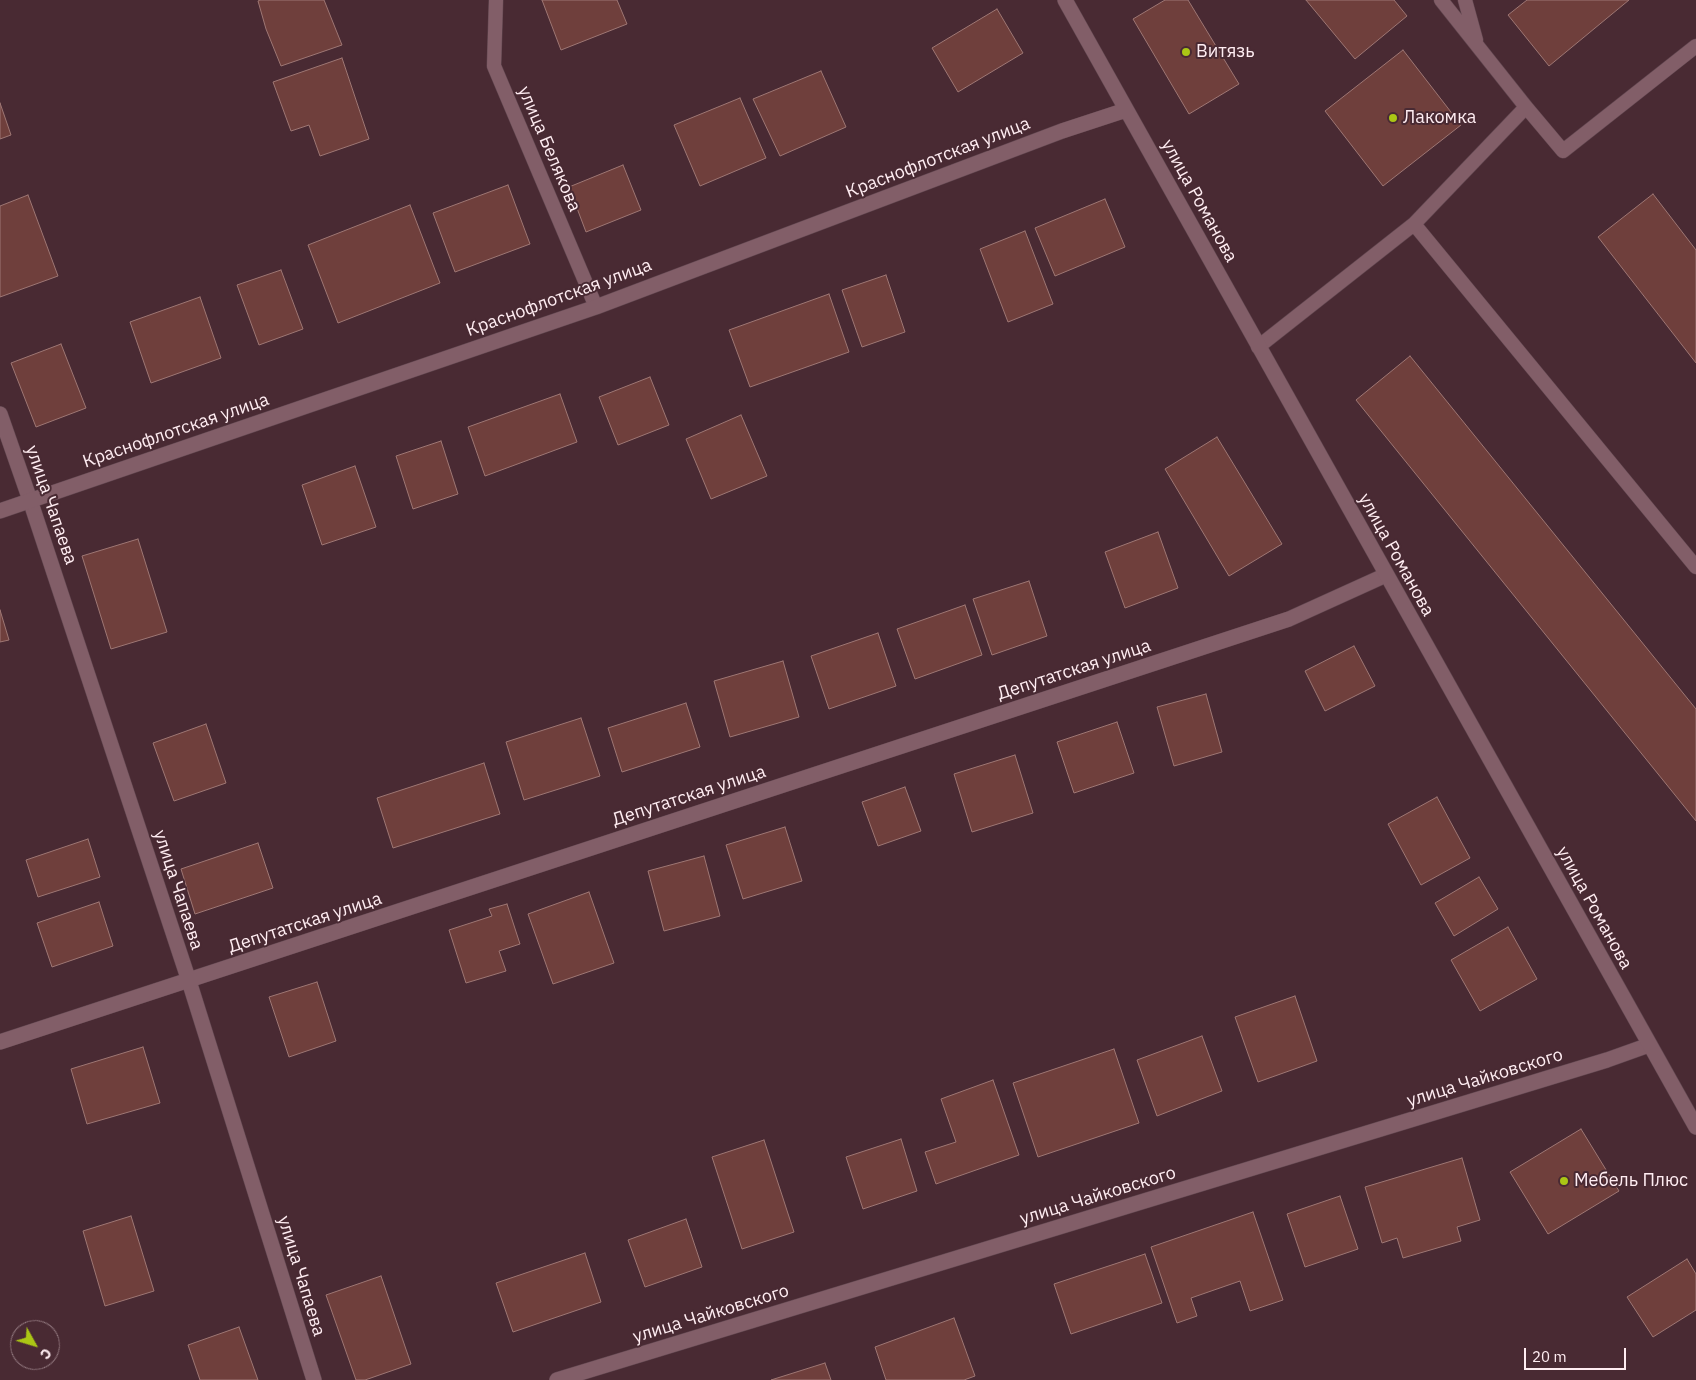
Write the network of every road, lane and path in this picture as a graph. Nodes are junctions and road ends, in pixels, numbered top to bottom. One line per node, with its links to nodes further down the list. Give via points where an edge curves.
1 (496, 0): 11 (lane, улица Белякова, via 494,66)
2 (1065, 0): 9 (street, улица Романова)
3 (1441, 0): 6 (lane)
4 (1465, 0): 6 (lane)
5 (1476, 0): 6 (lane)
6 (1477, 45): 8 (lane)
7 (1696, 46): 8 (lane, via 1563,151)
8 (1526, 107): 10 (lane)
9 (1126, 110): 11 (street, Краснофлотская улица, via 1062,131); 12 (street, улица Романова)
10 (1414, 224): 12 (lane); 16 (lane)
11 (596, 307): 14 (street, Краснофлотская улица)
12 (1258, 347): 17 (street, улица Романова)
13 (0, 414): 14 (street, улица Чапаева)
14 (30, 500): 15 (street, Краснофлотская улица); 18 (street, улица Чапаева)
15 (0, 511)
16 (1696, 568)
17 (1386, 575): 18 (street, Депутатская улица, via 1289,619); 20 (street, улица Романова)
18 (189, 981): 19 (street, Депутатская улица); 22 (street, улица Чапаева)
19 (0, 1042)
20 (1649, 1045): 21 (street, улица Романова); 23 (street, улица Чайковского)
21 (1696, 1127)
22 (314, 1380)
23 (557, 1380)

